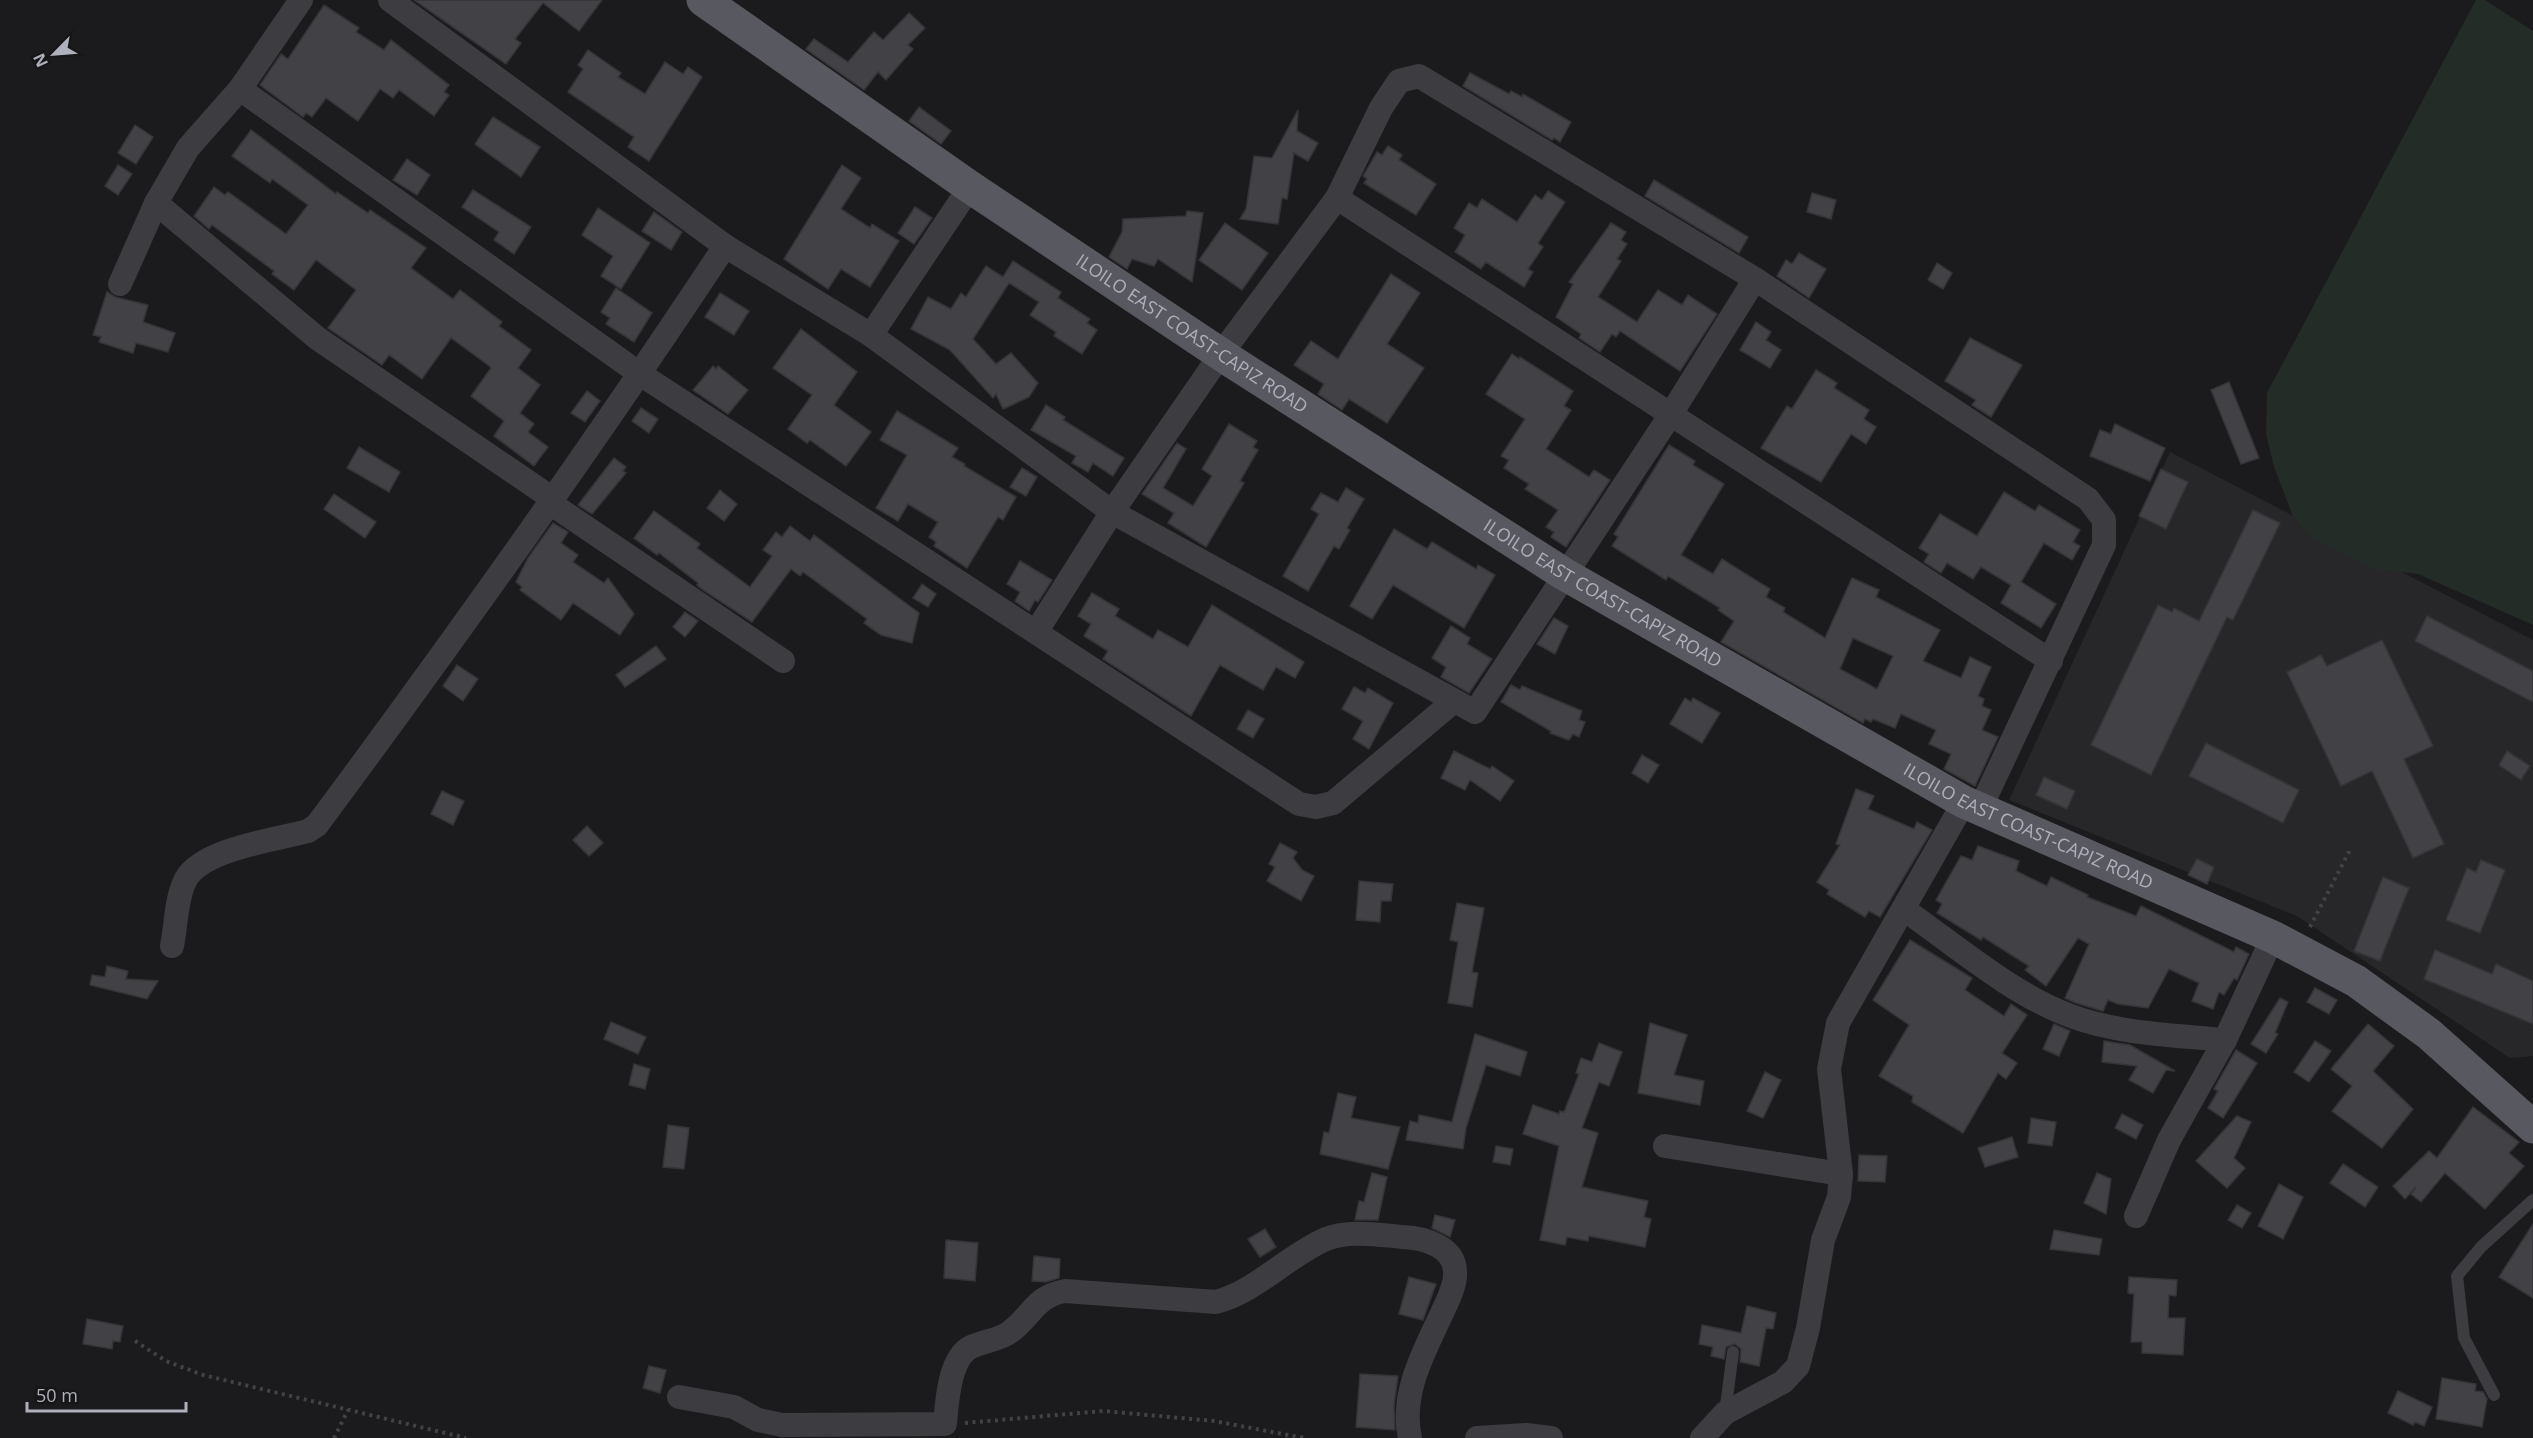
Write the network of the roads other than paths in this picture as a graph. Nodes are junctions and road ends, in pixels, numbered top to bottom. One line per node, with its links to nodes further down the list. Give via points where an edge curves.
1 (301, 0): 4 (street)
2 (390, 0): 8 (street)
3 (703, 0): 5 (main road, ILOILO EAST COAST-CAPIZ ROAD)
4 (240, 89): 7 (street, via 188,148); 13 (street)
5 (970, 187): 11 (street); 12 (main road, ILOILO EAST COAST-CAPIZ ROAD)
6 (1338, 198): 9 (street, via 1381,108 1399,81 1419,76); 12 (street); 14 (street)
7 (156, 203): 10 (street); 15 (street, via 317,338)
8 (726, 246): 11 (street); 13 (street)
9 (1755, 279): 14 (street); 20 (street, via 2088,499 2104,520 2104,545)
10 (120, 284)
11 (872, 335): 16 (street)
12 (1221, 354): 16 (street); 17 (main road, ILOILO EAST COAST-CAPIZ ROAD)
13 (640, 375): 15 (street); 18 (street)
14 (1671, 414): 17 (street); 20 (street)
15 (551, 501): 19 (street); 25 (street, via 458,635 317,825 308,831 218,854 195,868 184,882)
16 (1112, 512): 18 (street); 21 (street)
17 (1564, 574): 21 (street, via 1475,712); 22 (main road, ILOILO EAST COAST-CAPIZ ROAD)
18 (1036, 632): 21 (street, via 1299,804 1316,807 1333,803)
19 (783, 661)
20 (2051, 661): 22 (street)
21 (1454, 701)
22 (1972, 806): 23 (street); 24 (main road, ILOILO EAST COAST-CAPIZ ROAD)
23 (1905, 910): 26 (street, via 2015,987 2070,1016 2123,1030); 29 (street, via 1839,1023 1829,1069)
24 (2285, 944): 26 (street); 27 (main road, ILOILO EAST COAST-CAPIZ ROAD, via 2356,981 2429,1034)
25 (172, 946)
26 (2225, 1040): 31 (street, via 2169,1140)
27 (2533, 1127)
28 (1665, 1146): 29 (street)
29 (1841, 1174): 35 (street, via 1839,1197 1823,1240 1798,1366 1783,1382)
30 (2533, 1200): 33 (lane, via 2481,1247 2457,1276 2464,1338)
31 (2136, 1216)
32 (1732, 1353): 35 (lane)
33 (2494, 1395)
34 (679, 1397): 36 (street, via 734,1407 758,1420 782,1425 945,1424 957,1361 969,1348 1010,1333 1050,1293 1216,1302 1235,1297 1327,1239 1355,1234 1432,1241 1455,1266 1456,1277 1419,1363 1405,1409)
35 (1725, 1413): 39 (street)
36 (1410, 1438)
37 (1478, 1438): 38 (street)
38 (1551, 1438)
39 (1702, 1438)

